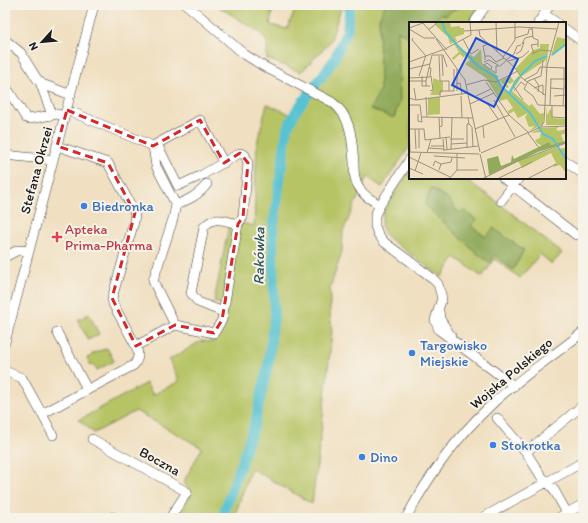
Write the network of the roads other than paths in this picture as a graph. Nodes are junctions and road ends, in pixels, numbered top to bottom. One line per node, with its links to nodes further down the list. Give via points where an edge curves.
1 (94, 5): 14 (street, Stefana Okrzei)
2 (187, 5): 31 (street, via 244,54 334,103 344,115 352,136 357,184 364,194)
3 (486, 5): 6 (street)
4 (550, 5): 5 (street)
5 (544, 14): 7 (street); 8 (street)
6 (475, 22)
7 (539, 22)
8 (556, 22)
9 (566, 30): 11 (street)
10 (5, 40): 12 (street, via 21,53)
11 (583, 42)
12 (40, 82): 14 (street); 16 (street)
13 (5, 88): 16 (street, via 26,118)
14 (70, 95): 15 (street, Stefana Okrzei)
15 (66, 113): 16 (street); 17 (street); 18 (street, Stefana Okrzei)
16 (52, 115)
17 (155, 145): 23 (street, via 178,186); 23 (street, via 200,120); 30 (street, via 156,166)
18 (57, 146): 20 (street, Stefana Okrzei); 41 (street, via 108,163 135,213 112,299)
19 (5, 155): 20 (street)
20 (53, 160): 34 (street, Stefana Okrzei)
21 (409, 161): 31 (street)
22 (566, 162): 24 (street)
23 (224, 163): 32 (street, via 240,152 245,155 248,163 243,217)
24 (583, 174)
25 (504, 179): 28 (street)
26 (518, 179): 28 (street)
27 (207, 184): 30 (street, via 195,196)
28 (513, 186): 29 (street); 33 (street)
29 (501, 201)
30 (176, 204): 37 (street, via 153,281)
31 (380, 205): 43 (street, via 375,215 378,234 384,242 436,281 442,298 440,319 452,338)
32 (238, 224): 36 (street); 36 (street, via 214,219 208,221 204,227 192,293 198,302)
33 (576, 235)
34 (29, 251): 35 (street, via 18,250); 40 (street, Stefana Okrzei)
35 (5, 257)
36 (223, 312): 37 (street, via 222,320 214,333)
37 (175, 325): 41 (street)
38 (57, 332): 44 (street)
39 (583, 332): 43 (street, Wojska Polskiego)
40 (5, 342)
41 (136, 346): 44 (street, via 138,357 134,365)
42 (5, 371): 46 (street, via 22,378)
43 (514, 386): 56 (street, Wojska Polskiego, via 489,407 450,450)
44 (87, 389): 46 (street)
45 (583, 405): 50 (street)
46 (42, 414): 48 (street)
47 (497, 418): 50 (street)
48 (53, 435)
49 (92, 439): 55 (street, Boczna, via 187,492)
50 (526, 452): 52 (street)
51 (583, 462): 52 (street)
52 (546, 482): 54 (street, via 553,488); 57 (street)
53 (583, 504): 54 (street)
54 (567, 513): 58 (street)
55 (170, 518)
56 (406, 518)
57 (482, 518)
58 (558, 518)

